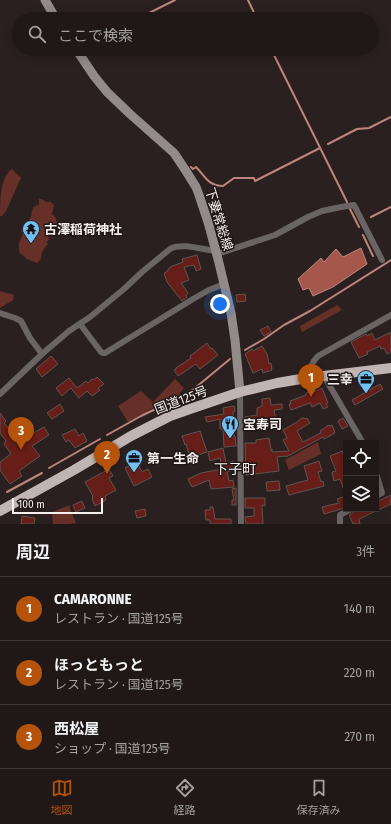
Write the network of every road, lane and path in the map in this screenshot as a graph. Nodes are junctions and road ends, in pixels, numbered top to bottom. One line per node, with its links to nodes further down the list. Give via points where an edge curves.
1 (45, 0): 2 (main road)
2 (52, 12)
3 (81, 56): 4 (main road, 下妻常総線, via 107,92 174,153 199,194)
4 (216, 253): 5 (street, via 275,235 322,211 354,205); 6 (main road, 下妻常総線); 9 (street, via 188,246 173,247)
5 (382, 260)
6 (224, 284): 9 (street, via 192,299 106,353 101,352); 14 (main road, 下妻常総線, via 234,330)
7 (0, 313): 10 (street, via 20,321)
8 (391, 315): 13 (street, via 318,356)
9 (80, 324): 10 (street)
10 (42, 354): 15 (street)
11 (391, 368): 12 (highway, 国道125号)
12 (324, 376): 13 (highway, 国道125号); 16 (street)
13 (307, 378): 14 (highway, 国道125号)
14 (240, 392): 19 (highway, 国道125号, via 170,416); 21 (street)
15 (0, 394)
16 (361, 440)
17 (379, 484): 18 (street, via 382,494)
18 (379, 495)
19 (0, 511)
20 (346, 512): 22 (street, via 340,515)
21 (241, 524)
22 (340, 524)

